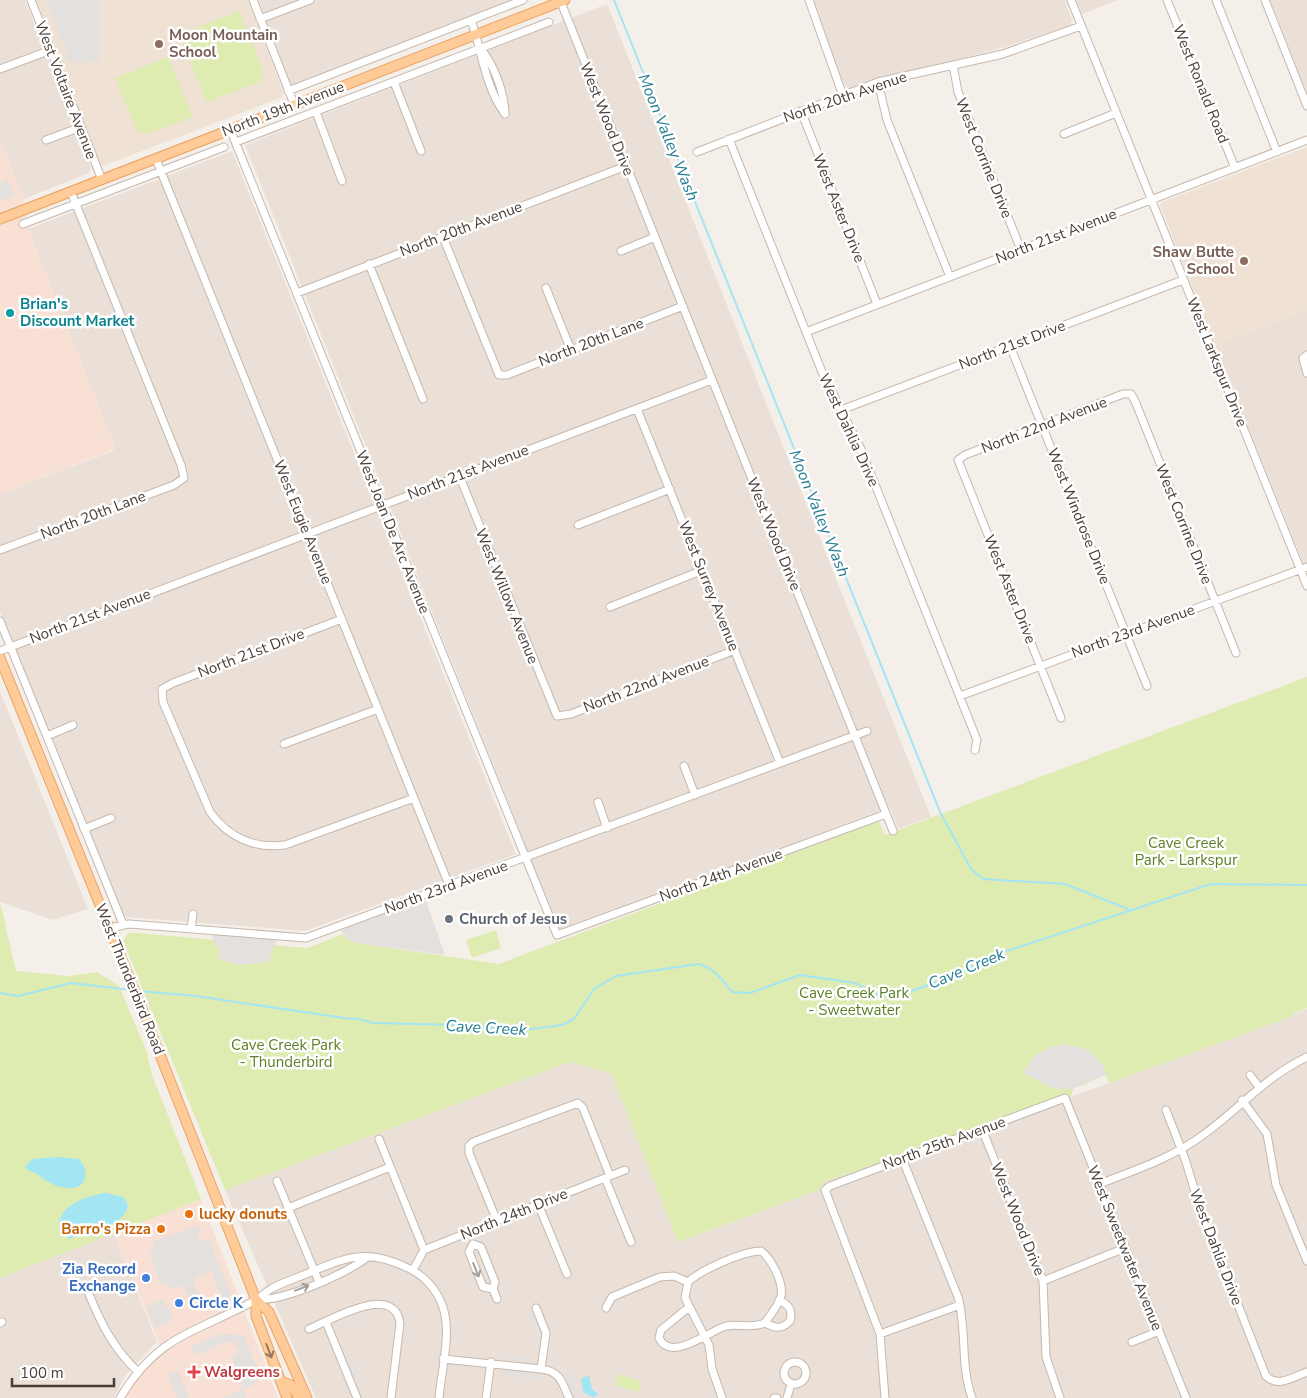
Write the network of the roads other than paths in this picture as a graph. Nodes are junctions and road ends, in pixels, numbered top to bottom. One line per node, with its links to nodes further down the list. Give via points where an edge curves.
1 (31, 0): 17 (street, West Voltaire Avenue)
2 (253, 0): 11 (street)
3 (310, 0): 11 (street)
4 (523, 0): 12 (street, North 19th Avenue)
5 (809, 0): 23 (street)
6 (1071, 0): 14 (street, West Larkspur Drive)
7 (1167, 0): 42 (street, West Ronald Road)
8 (1216, 0): 39 (street)
9 (1265, 0): 25 (street)
10 (562, 1): 15 (main road, North 19th Avenue); 41 (street, West Wood Drive)
11 (260, 19): 22 (street)
12 (471, 20): 15 (street); 22 (street, North 19th Avenue)
13 (549, 22): 16 (street, North 19th Avenue)
14 (1081, 26): 18 (street, North 20th Avenue, via 1017,50); 28 (street, West Larkspur Drive)
15 (476, 35): 16 (street); 24 (main road, North 19th Avenue)
16 (480, 48): 16 (street, via 498,104 505,114 505,101 487,56); 20 (street, North 19th Avenue)
17 (51, 50): 19 (street); 29 (street, West Voltaire Avenue)
18 (952, 65): 21 (street, North 20th Avenue); 53 (street, West Corrine Drive, via 958,92)
19 (0, 70)
20 (394, 82): 27 (street, North 19th Avenue); 37 (street)
21 (878, 82): 23 (street, North 20th Avenue); 56 (street, via 887,120)
22 (288, 90): 24 (street)
23 (842, 96): 26 (street, North 20th Avenue)
24 (294, 104): 30 (main road, North 19th Avenue)
25 (1307, 106)
26 (801, 111): 32 (street, North 20th Avenue); 60 (street, West Aster Drive)
27 (316, 112): 35 (street, North 19th Avenue); 45 (street)
28 (1116, 113): 31 (street); 47 (street, West Larkspur Drive)
29 (81, 127): 33 (street); 44 (street, West Voltaire Avenue)
30 (230, 129): 35 (street, West Joan De Arc Avenue); 40 (main road, North 19th Avenue)
31 (1064, 134)
32 (729, 139): 38 (street, North 20th Avenue); 62 (street, West Dahlia Drive)
33 (46, 140)
34 (1307, 140): 39 (street, North 21st Avenue)
35 (236, 142): 59 (street, West Joan De Arc Avenue)
36 (224, 147): 43 (street, North 19th Avenue)
37 (421, 151)
38 (697, 152)
39 (1277, 152): 42 (street, North 21st Avenue)
40 (156, 159): 43 (street, West Eugie Avenue); 44 (main road, North 19th Avenue)
41 (626, 166): 51 (street, North 20th Avenue); 52 (street, West Wood Drive)
42 (1235, 168): 47 (street, North 21st Avenue)
43 (161, 171): 48 (street, North 19th Avenue); 78 (street, West Eugie Avenue)
44 (102, 180): 46 (main road, North 19th Avenue)
45 (342, 181)
46 (71, 192): 48 (street); 49 (main road, North 19th Avenue)
47 (1152, 200): 53 (street, North 21st Avenue); 57 (street, West Larkspur Drive)
48 (75, 204): 50 (street, North 19th Avenue); 79 (street, North 20th Lane, via 184,478)
49 (0, 219)
50 (23, 224)
51 (443, 237): 55 (street, North 20th Avenue); 64 (street, North 20th Lane, via 499,375 507,375)
52 (655, 237): 54 (street); 61 (street, West Wood Drive)
53 (1022, 250): 56 (street, North 21st Avenue)
54 (621, 251)
55 (369, 264): 59 (street, North 20th Avenue); 69 (street)
56 (950, 277): 60 (street, North 21st Avenue)
57 (1184, 280): 63 (street, North 21st Drive); 80 (street, West Larkspur Drive)
58 (546, 288): 64 (street)
59 (297, 293): 76 (street, West Joan De Arc Avenue)
60 (877, 304): 62 (street, North 21st Avenue)
61 (683, 306): 64 (street, North 20th Lane); 67 (street, West Wood Drive)
62 (806, 332): 71 (street, West Dahlia Drive)
63 (1010, 346): 71 (street, North 21st Drive); 72 (street, West Windrose Drive)
64 (571, 350)
65 (1305, 357): 66 (street)
66 (1307, 373)
67 (712, 380): 70 (street, North 21st Avenue); 102 (street, West Wood Drive)
68 (1131, 394): 72 (street, North 22nd Avenue, via 1123,394); 83 (street, West Corrine Drive)
69 (423, 399)
70 (637, 409): 74 (street, North 21st Avenue); 75 (street, West Surrey Avenue)
71 (841, 410): 95 (street, West Dahlia Drive, via 860,446)
72 (1042, 426): 73 (street, North 22nd Avenue); 87 (street, West Windrose Drive)
73 (958, 460): 93 (street, West Aster Drive)
74 (459, 475): 76 (street, North 21st Avenue); 97 (street, West Willow Avenue)
75 (670, 489): 77 (street); 81 (street, West Surrey Avenue)
76 (382, 506): 78 (street, North 21st Avenue); 115 (street, West Joan De Arc Avenue)
77 (578, 525)
78 (307, 534): 85 (street, West Eugie Avenue); 88 (street, North 21st Avenue)
79 (0, 550)
80 (1304, 568): 82 (street, West Larkspur Drive); 83 (street, North 23rd Avenue)
81 (703, 570): 84 (street); 89 (street, West Surrey Avenue)
82 (1307, 586)
83 (1215, 601): 87 (street, North 23rd Avenue); 91 (street, West Corrine Drive)
84 (610, 607)
85 (342, 619): 96 (street, West Eugie Avenue); 108 (street, North 21st Drive, via 162,689 164,702 204,801 218,823 241,840 263,846 285,845)
86 (0, 621): 88 (street, West Thunderbird Road)
87 (1126, 634): 93 (street, North 23rd Avenue); 94 (street, West Windrose Drive)
88 (10, 647): 90 (street, North 21st Avenue); 101 (street, West Thunderbird Road)
89 (735, 650): 97 (street, North 22nd Avenue, via 571,714); 105 (street, West Surrey Avenue)
90 (0, 651)
91 (1236, 653)
92 (0, 658): 119 (main road, West Thunderbird Road)
93 (1041, 666): 95 (street, North 23rd Avenue); 98 (street, West Aster Drive)
94 (1147, 686)
95 (960, 696): 104 (street, West Dahlia Drive, via 977,740)
96 (378, 708): 103 (street); 108 (street, West Eugie Avenue)
97 (557, 716)
98 (1061, 718)
99 (73, 726): 101 (street)
100 (867, 731): 102 (street, North 23rd Avenue)
101 (47, 736): 113 (street, West Thunderbird Road)
102 (856, 736): 105 (street, North 23rd Avenue); 110 (street, West Wood Drive)
103 (284, 744)
104 (975, 750)
105 (780, 764): 107 (street, North 23rd Avenue)
106 (684, 766): 107 (street)
107 (695, 795): 112 (street, North 23rd Avenue)
108 (414, 798): 116 (street, West Eugie Avenue)
109 (598, 802): 112 (street)
110 (886, 814): 114 (street, West Wood Drive); 121 (street, North 24th Avenue)
111 (111, 818): 113 (street)
112 (607, 828): 115 (street, North 23rd Avenue)
113 (84, 829): 118 (street, West Thunderbird Road)
114 (893, 831)
115 (524, 858): 116 (street, North 23rd Avenue); 121 (street, West Joan De Arc Avenue)
116 (449, 885): 120 (street, North 23rd Avenue, via 306,938)
117 (192, 914): 120 (street)
118 (123, 924): 119 (street, North 23rd Avenue); 120 (street, North 23rd Avenue)
119 (110, 928): 156 (main road, West Thunderbird Road)
120 (191, 929)
121 (556, 935)
122 (1307, 1057): 124 (street)
123 (1250, 1075): 124 (street)
124 (1258, 1087): 126 (street)
125 (1065, 1098): 128 (street, North 25th Avenue); 136 (street, West Sweetwater Avenue)
126 (1242, 1100): 130 (street, via 1211,1129); 146 (street, via 1267,1134 1276,1185)
127 (1166, 1110): 130 (street, West Dahlia Drive)
128 (982, 1129): 131 (street, North 25th Avenue); 150 (street, West Wood Drive)
129 (379, 1138): 132 (street)
130 (1181, 1149): 136 (street); 173 (street, West Dahlia Drive, via 1201,1211 1266,1376 1278,1383)
131 (902, 1158): 158 (street); 166 (street, North 25th Avenue, via 825,1190)
132 (390, 1166): 138 (street); 144 (street)
133 (625, 1170): 134 (street, North 24th Drive)
134 (608, 1177): 137 (street, North 24th Drive); 139 (street, via 583,1108 578,1103 490,1136 469,1146 468,1153); 141 (street)
135 (278, 1181): 138 (street)
136 (1099, 1184): 143 (street, West Sweetwater Avenue)
137 (538, 1204): 139 (street, North 24th Drive); 149 (street)
138 (288, 1208): 148 (street)
139 (497, 1221): 140 (street, North 24th Drive)
140 (468, 1232): 142 (street); 144 (street, North 24th Drive)
141 (631, 1242)
142 (473, 1244): 153 (street, via 481,1247 495,1282); 153 (street, one-way to 153, via 469,1252 483,1287)
143 (1125, 1248): 150 (street); 165 (street, West Sweetwater Avenue)
144 (424, 1250): 147 (street)
145 (369, 1256): 147 (street, via 394,1260); 148 (street, via 350,1256); 151 (street, via 354,1267)
146 (1307, 1261)
147 (413, 1270): 169 (street, via 429,1282 443,1306 446,1326)
148 (314, 1271): 151 (street); 156 (street, via 270,1289)
149 (567, 1274)
150 (1043, 1281): 189 (street, West Wood Drive, via 1046,1357)
151 (319, 1282): 156 (street, one-way to 151, via 272,1300)
152 (688, 1282): 157 (street, via 700,1273 748,1253 761,1251 770,1260 781,1288); 159 (street, via 685,1294); 161 (street, via 674,1276 660,1277 612,1297)
153 (493, 1289): 155 (street)
154 (89, 1294): 172 (street, via 105,1333)
155 (497, 1299)
156 (256, 1300): 172 (street, via 177,1338 155,1353); 174 (main road, West Thunderbird Road, one-way to 174, via 256,1316); 179 (main road, West Thunderbird Road, via 269,1312)
157 (780, 1300): 163 (street); 163 (street, via 788,1305 790,1321 781,1328)
158 (960, 1306): 166 (street); 188 (street, via 966,1380)
159 (689, 1307): 167 (street); 167 (street, via 661,1330 659,1338 662,1345 678,1347)
160 (536, 1308): 171 (street, via 546,1333)
161 (606, 1308)
162 (326, 1322): 164 (street); 180 (street); 181 (street, via 374,1304 387,1304 399,1314)
163 (765, 1323): 167 (street, via 751,1327 726,1326)
164 (309, 1329)
165 (1159, 1331): 168 (street); 190 (street, West Sweetwater Avenue)
166 (880, 1334): 187 (street)
167 (705, 1336): 185 (street)
168 (1132, 1342)
169 (443, 1359): 170 (street); 182 (street)
170 (491, 1362): 171 (street); 183 (street)
171 (542, 1369): 184 (street, via 553,1370 560,1377)
172 (138, 1372): 176 (street)
173 (1307, 1372)
174 (281, 1381): 177 (main road, West Thunderbird Road); 178 (main road, via 291,1385)
175 (791, 1384): 186 (street)
176 (120, 1398)
177 (287, 1398)
178 (299, 1398)
179 (307, 1398)
180 (357, 1398)
181 (391, 1398)
182 (439, 1398)
183 (486, 1398)
184 (569, 1398)
185 (722, 1398)
186 (788, 1398)
187 (886, 1398)
188 (972, 1398)
189 (1060, 1398)
190 (1186, 1398)

